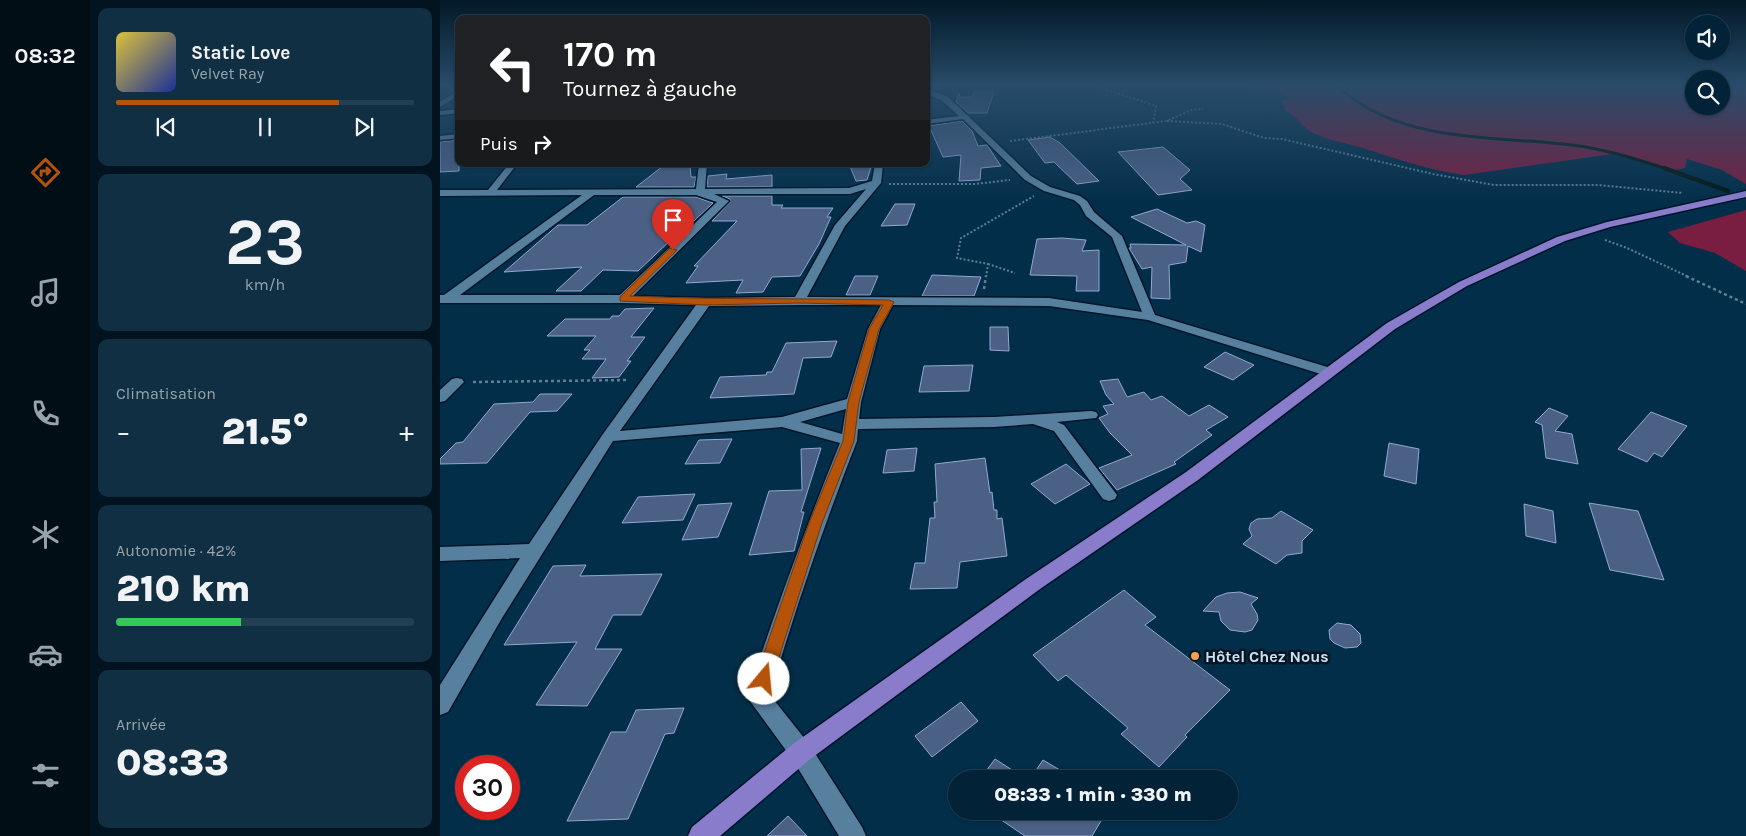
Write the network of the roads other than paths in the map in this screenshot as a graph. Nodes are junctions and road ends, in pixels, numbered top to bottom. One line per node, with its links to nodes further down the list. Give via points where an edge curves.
1 (972, 125): 18 (street, via 1028,178 1048,189 1077,198 1090,214 1117,236)
2 (455, 136): 3 (street)
3 (440, 138)
4 (511, 167): 8 (street)
5 (704, 167): 11 (street)
6 (878, 167): 7 (street)
7 (876, 184): 11 (street, via 850,191); 15 (street, via 840,225)
8 (491, 192): 9 (street); 10 (street)
9 (592, 192): 11 (street); 13 (street)
10 (440, 193)
11 (700, 193): 14 (street, via 724,201)
12 (1746, 194): 19 (main road, via 1583,232 1514,259 1391,326)
13 (444, 299): 14 (street)
14 (623, 299): 16 (street)
15 (799, 300): 16 (street); 17 (street)
16 (705, 302): 27 (street)
17 (889, 302): 18 (street, via 1049,302); 22 (street, via 874,329)
18 (1150, 317): 19 (street)
19 (1329, 372): 32 (main road, via 1192,476 1033,584)
20 (457, 382): 21 (street)
21 (440, 398)
22 (854, 402): 25 (street); 26 (street)
23 (1091, 415): 24 (street)
24 (1033, 419): 26 (street); 28 (street, via 1059,428)
25 (783, 422): 26 (street); 27 (street)
26 (850, 433): 32 (street, via 758,696)
27 (608, 437): 29 (street)
28 (1109, 495)
29 (534, 551): 30 (street); 31 (street)
30 (440, 554)
31 (440, 705)
32 (801, 752): 33 (main road); 34 (street)
33 (701, 836)
34 (853, 836)

